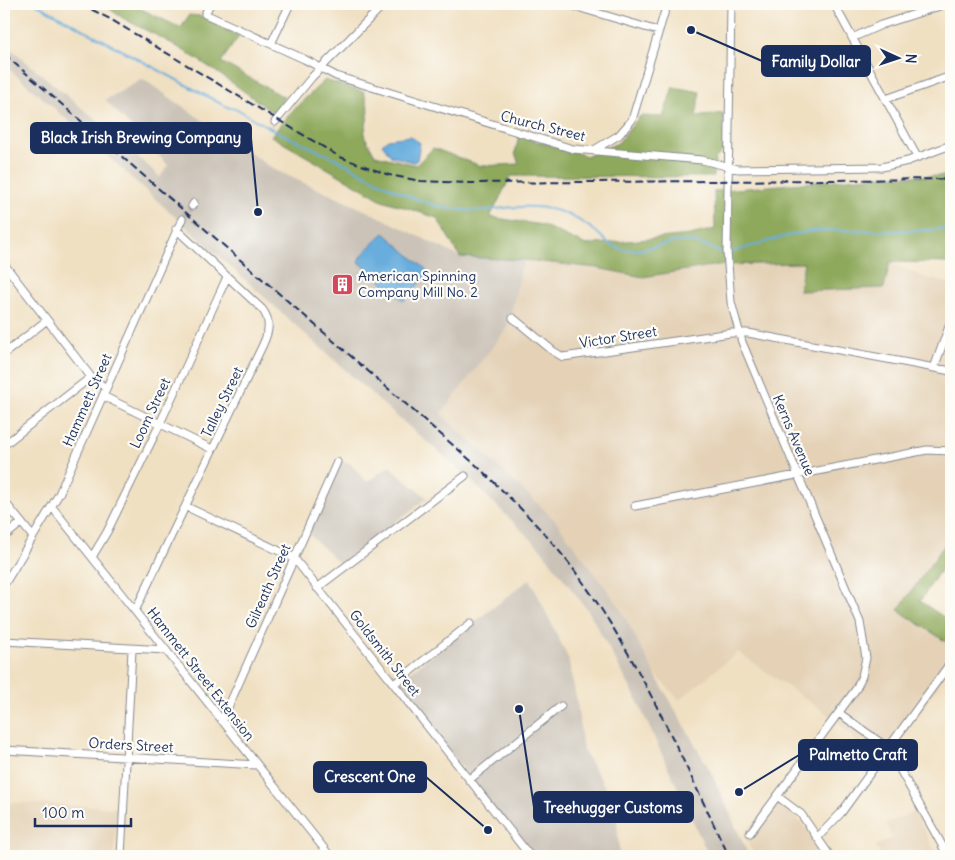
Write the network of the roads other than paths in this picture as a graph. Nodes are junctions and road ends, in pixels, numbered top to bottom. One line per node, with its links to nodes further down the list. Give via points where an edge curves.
1 (210, 4): 11 (street, Church Street, via 205,14)
2 (290, 4): 11 (street)
3 (384, 4): 12 (street)
4 (567, 4): 9 (street)
5 (667, 4): 9 (street)
6 (731, 4): 19 (street, Kerns Avenue)
7 (834, 4): 10 (street)
8 (946, 4): 10 (street)
9 (658, 31): 17 (street, via 632,120 619,135)
10 (852, 38): 14 (street)
11 (271, 44): 12 (street, Church Street)
12 (320, 68): 15 (street); 17 (street, Church Street, via 377,90 512,132 573,149)
13 (951, 76): 14 (street)
14 (886, 99): 18 (street)
15 (275, 122)
16 (951, 145): 18 (street, Church Street)
17 (594, 150): 19 (street, Church Street, via 702,160)
18 (917, 157): 19 (street, Church Street, via 870,168 746,170)
19 (729, 166): 27 (street, Kerns Avenue, via 728,280)
20 (182, 219): 21 (street, Hammett Street)
21 (176, 229): 23 (street, Talley Street); 32 (street, Hammett Street)
22 (4, 264): 25 (street)
23 (226, 277): 34 (street, Loom Street); 36 (street, Talley Street, via 262,309 269,325 258,357)
24 (513, 318): 27 (street, Victor Street, via 563,357)
25 (47, 320): 28 (street); 31 (street)
26 (951, 321): 29 (street)
27 (739, 333): 29 (street, Victor Street, via 787,338); 39 (street, Kerns Avenue)
28 (4, 354)
29 (934, 368): 30 (street, Victor Street)
30 (951, 371)
31 (90, 377): 32 (street); 35 (street)
32 (106, 388): 33 (street, Hammett Street)
33 (103, 396): 34 (street); 42 (street, Hammett Street)
34 (160, 424): 36 (street); 48 (street, Loom Street)
35 (4, 445)
36 (212, 449): 44 (street, Talley Street)
37 (951, 451): 39 (street, via 927,450)
38 (337, 462): 49 (street, Gilreath Street)
39 (796, 474): 43 (street); 60 (street, Kerns Avenue, via 853,604 864,640 866,658 862,676)
40 (465, 476): 51 (street)
41 (4, 501): 45 (street)
42 (52, 506): 47 (street, Hammett Street); 48 (street, Hammett Street Extension)
43 (635, 506)
44 (187, 507): 49 (street, Goldsmith Street); 52 (street, Talley Street)
45 (21, 523): 46 (street); 47 (street)
46 (4, 537)
47 (33, 537): 50 (street, Hammett Street)
48 (92, 556): 52 (street, Hammett Street Extension)
49 (294, 558): 51 (street, Goldsmith Street); 61 (street, Gilreath Street)
50 (4, 585)
51 (317, 588): 58 (street, Goldsmith Street)
52 (135, 611): 56 (street, Hammett Street Extension)
53 (471, 623): 58 (street)
54 (4, 641): 55 (street)
55 (132, 650): 56 (street); 64 (street)
56 (166, 650): 61 (street, Hammett Street Extension)
57 (951, 662): 62 (street)
58 (394, 684): 66 (street, Goldsmith Street)
59 (561, 706): 66 (street)
60 (839, 713): 62 (street); 67 (street, Kerns Avenue)
61 (222, 721): 65 (street, Hammett Street Extension)
62 (888, 748): 69 (street, via 827,831); 74 (street)
63 (4, 750): 64 (street, Orders Street)
64 (125, 757): 65 (street, Orders Street); 70 (street)
65 (257, 765): 71 (street, Hammett Street Extension)
66 (469, 780): 72 (street, Goldsmith Street)
67 (777, 796): 68 (street, Kerns Avenue); 69 (street, via 801,814)
68 (750, 833)
69 (818, 837): 73 (street)
70 (121, 856)
71 (330, 856)
72 (530, 856)
73 (830, 856)
74 (948, 856)

